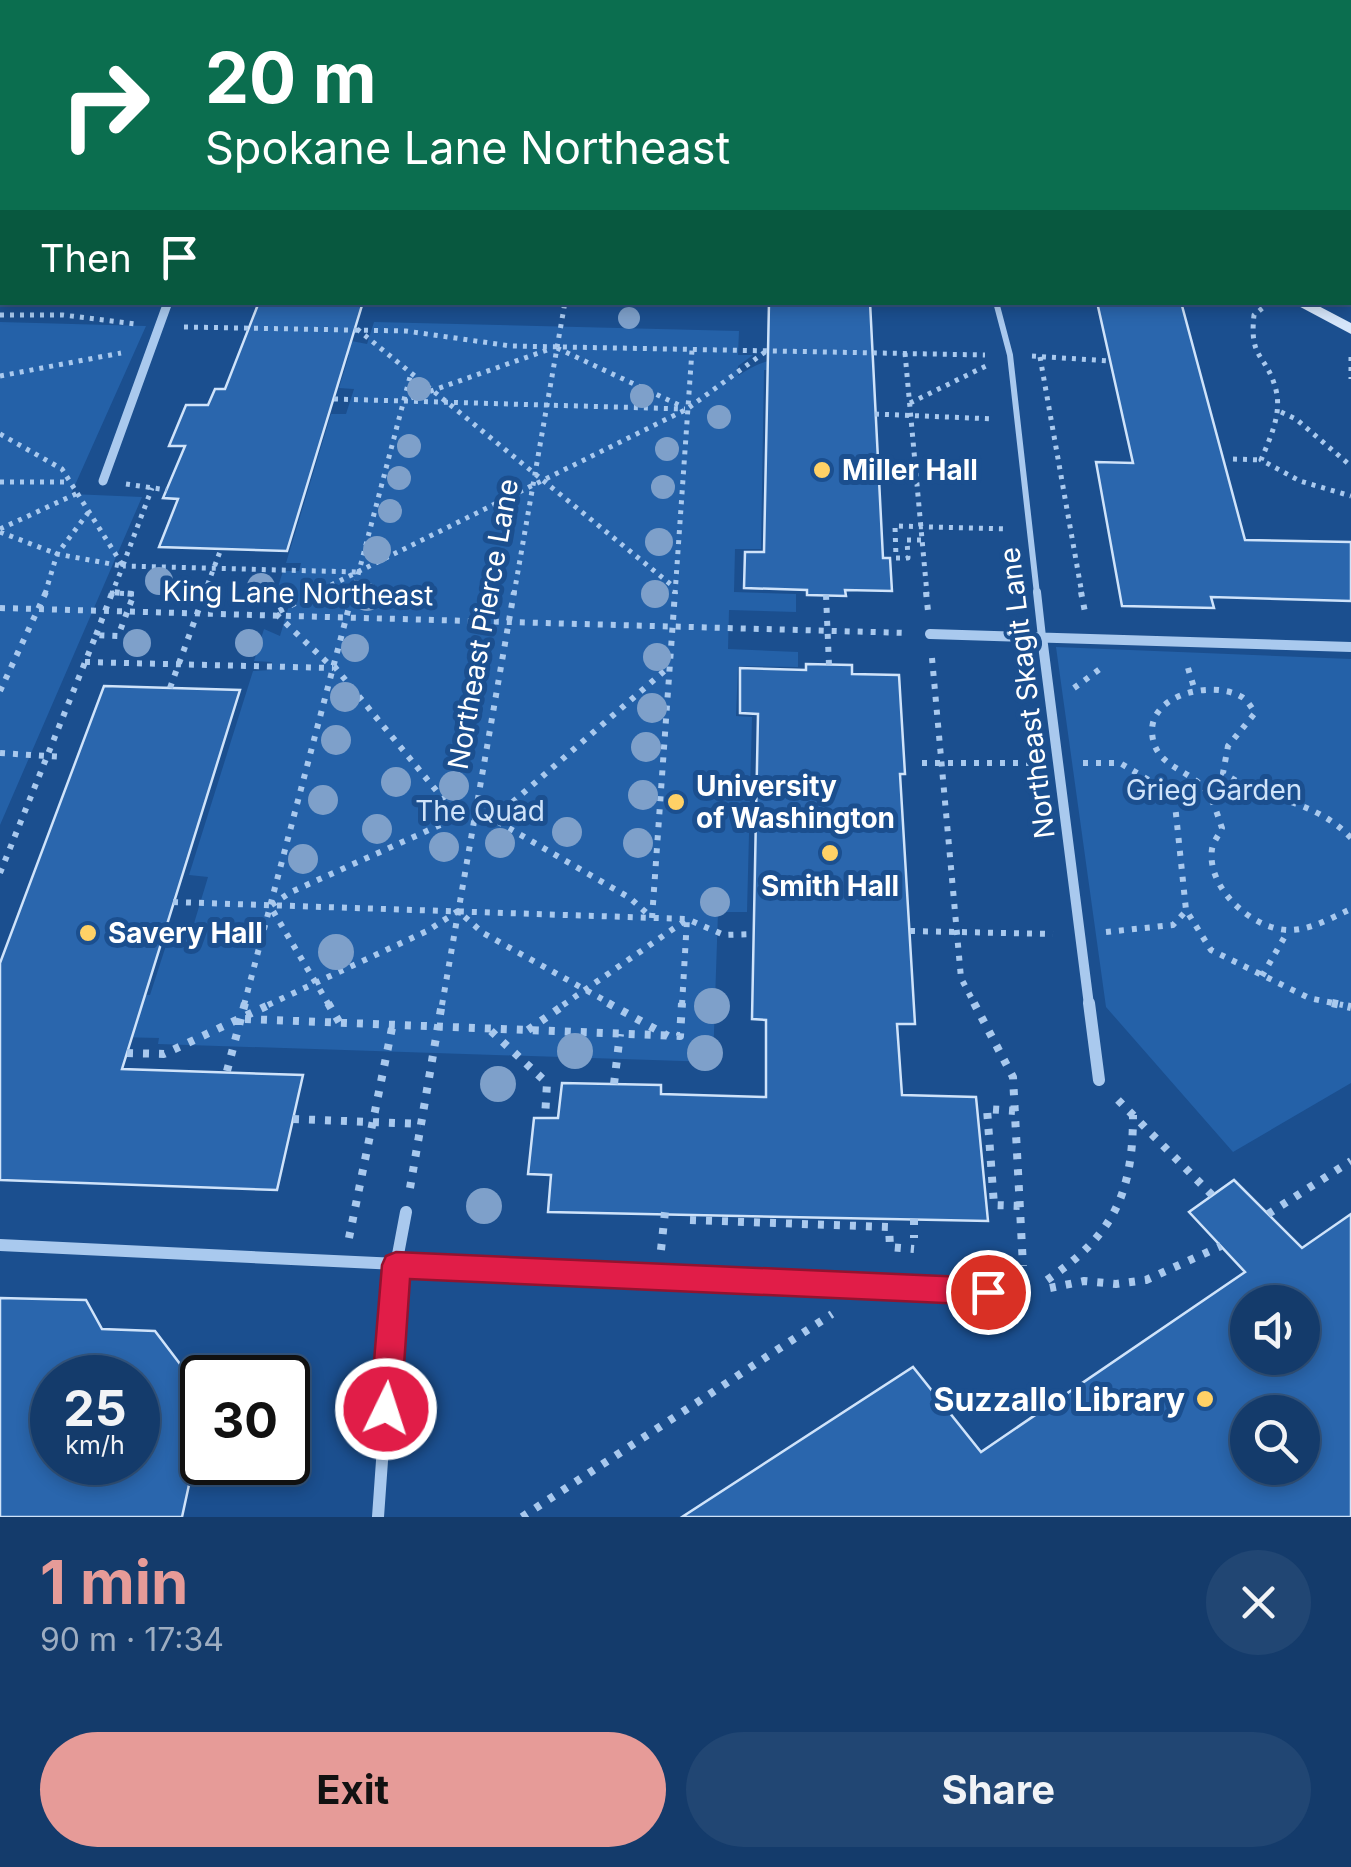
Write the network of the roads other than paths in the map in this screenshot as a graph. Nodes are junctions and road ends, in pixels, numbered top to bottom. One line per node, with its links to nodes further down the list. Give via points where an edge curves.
1 (167, 305): 5 (street)
2 (997, 305): 7 (lane, Northeast Skagit Lane, via 1010,355)
3 (1304, 305): 4 (street)
4 (1351, 330)
5 (104, 481)
6 (930, 634): 7 (street)
7 (1042, 637): 8 (street); 9 (street, Northeast Skagit Lane)
8 (1351, 646)
9 (1098, 1080)
10 (406, 1212): 12 (street)
11 (0, 1245): 12 (street)
12 (396, 1265): 13 (street); 14 (street)
13 (1024, 1294)
14 (378, 1517)

